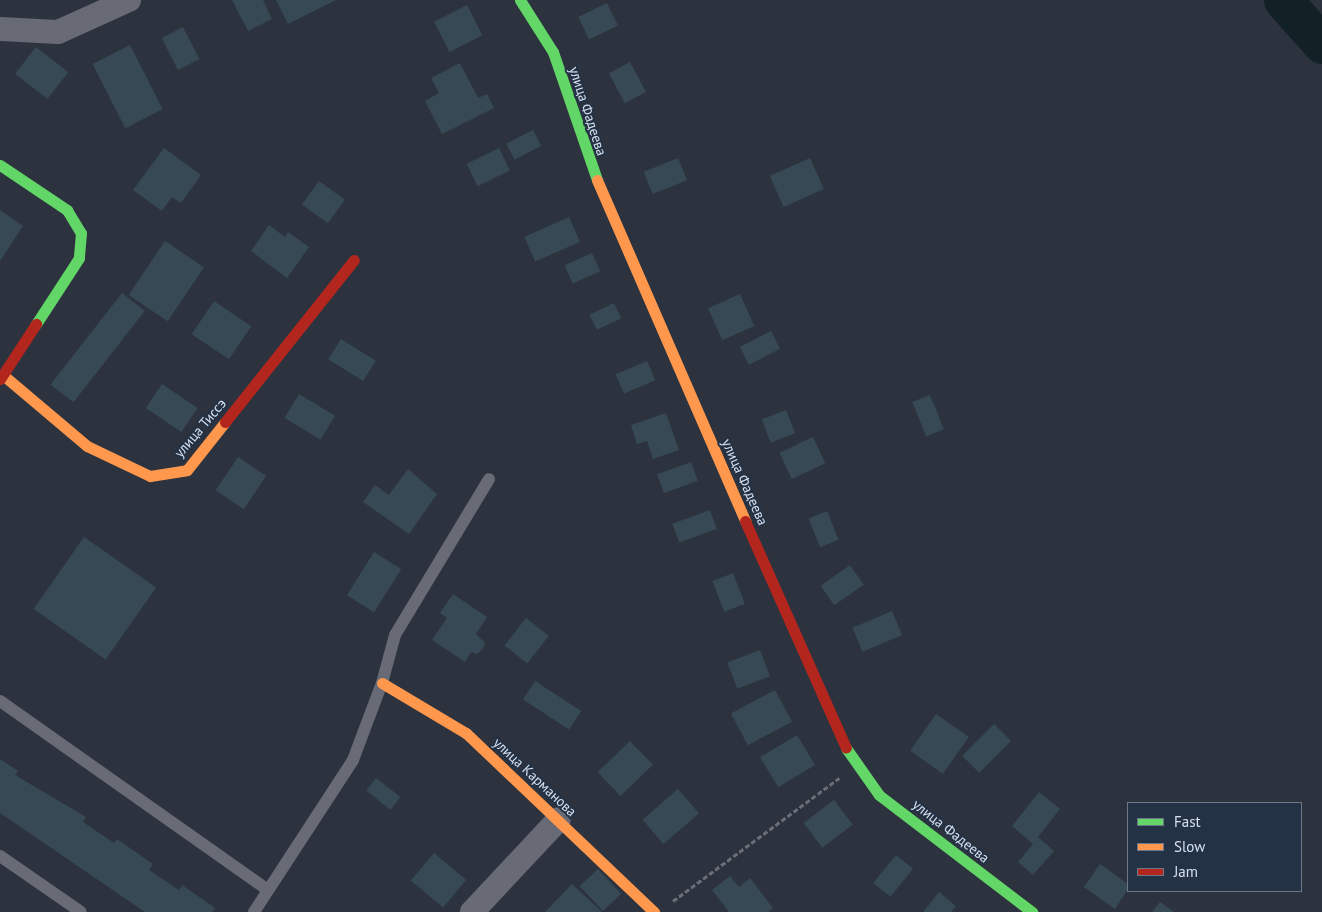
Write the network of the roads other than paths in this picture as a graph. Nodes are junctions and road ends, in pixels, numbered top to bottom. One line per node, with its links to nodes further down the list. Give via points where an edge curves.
1 (128, 0): 3 (street, via 58,32)
2 (520, 0): 19 (street, улица Фадеева, via 553,52 591,167 842,743 879,795)
3 (0, 29)
4 (0, 165): 7 (street, via 66,210 81,233 79,258)
5 (354, 260): 8 (street, улица Тиссэ, via 187,470 150,476 87,446)
6 (0, 354): 7 (lane)
7 (12, 361): 8 (street)
8 (1, 377)
9 (488, 479): 10 (lane, via 395,635)
10 (382, 684): 12 (street, улица Карманова, via 466,733); 14 (lane, via 353,760)
11 (0, 701): 14 (lane)
12 (559, 819): 17 (street); 18 (street, улица Карманова)
13 (0, 856): 15 (lane)
14 (268, 890): 16 (lane)
15 (81, 912)
16 (254, 912)
17 (472, 912)
18 (654, 912)
19 (1032, 912)

